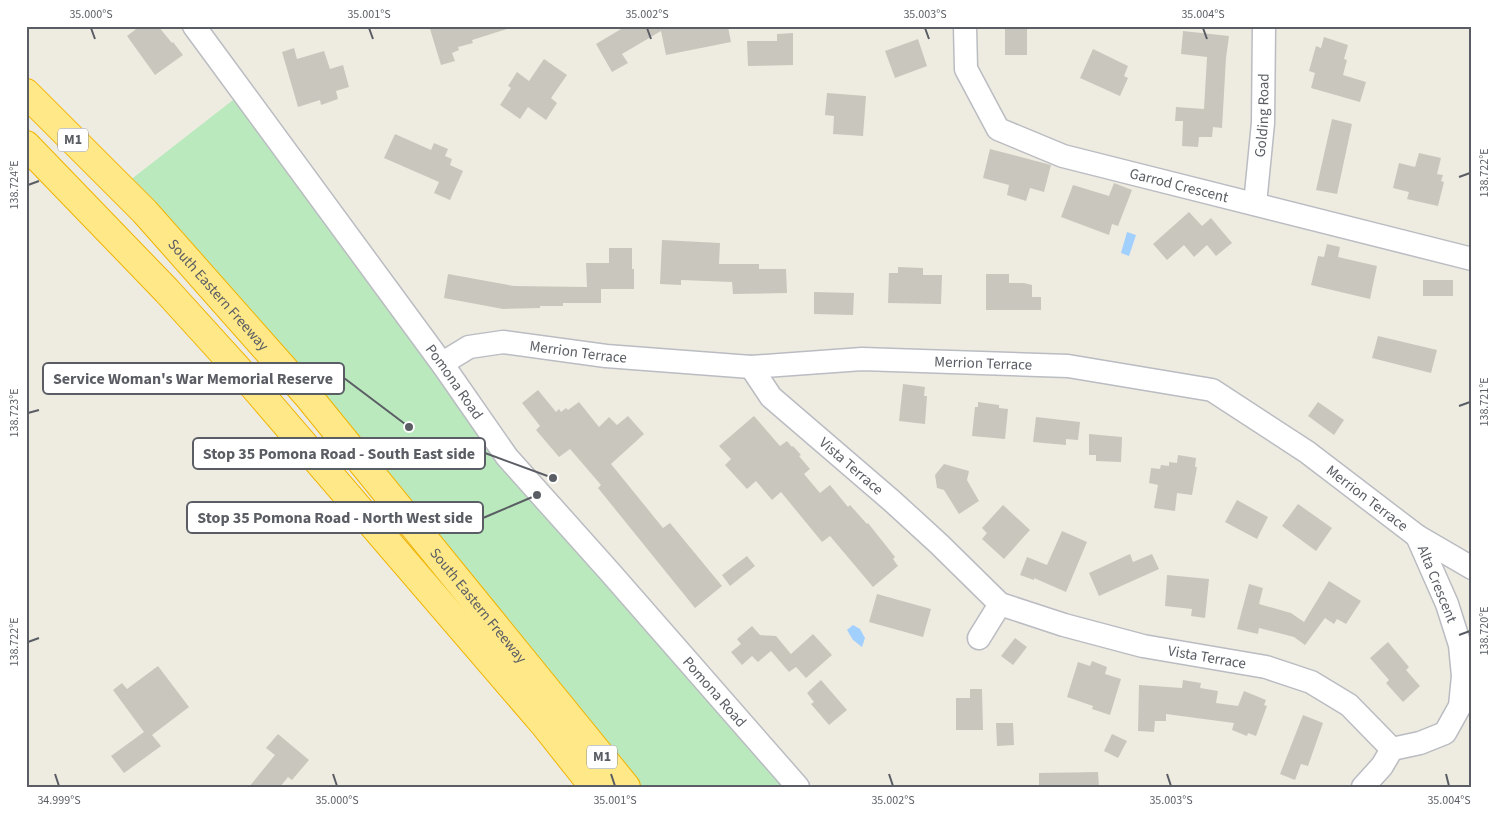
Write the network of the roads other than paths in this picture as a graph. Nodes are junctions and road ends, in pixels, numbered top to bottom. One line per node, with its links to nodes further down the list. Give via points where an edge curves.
1 (194, 26): 8 (street, Pomona Road)
2 (965, 26): 6 (street, Garrod Crescent, via 966,69 998,129 1063,156)
3 (1264, 26): 6 (street, Golding Road, via 1263,123)
4 (26, 93): 14 (highway, South Eastern Freeway / M1, via 145,212 308,396)
5 (26, 145): 16 (highway, South Eastern Freeway / M1, via 256,389 538,717)
6 (1256, 204): 7 (street, Garrod Crescent)
7 (1472, 259)
8 (443, 365): 9 (street, Merrion Terrace, via 470,347 503,342 606,356); 19 (street, Pomona Road, via 507,457)
9 (751, 367): 10 (street, Merrion Terrace, via 862,359 1068,366 1212,390 1307,452); 12 (street, Vista Terrace, via 771,397 938,544)
10 (1417, 536): 11 (street, Merrion Terrace); 15 (street, Alta Crescent, via 1448,604 1460,645 1463,676 1460,706 1445,733)
11 (1472, 568)
12 (1000, 604): 13 (street); 15 (street, Vista Terrace, via 1142,646 1266,667 1311,682 1350,705)
13 (980, 638)
14 (578, 727): 17 (highway, South Eastern Freeway / M1); 18 (highway)
15 (1392, 749): 20 (street)
16 (594, 787)
17 (626, 787)
18 (639, 787)
19 (798, 787)
20 (1363, 787)

